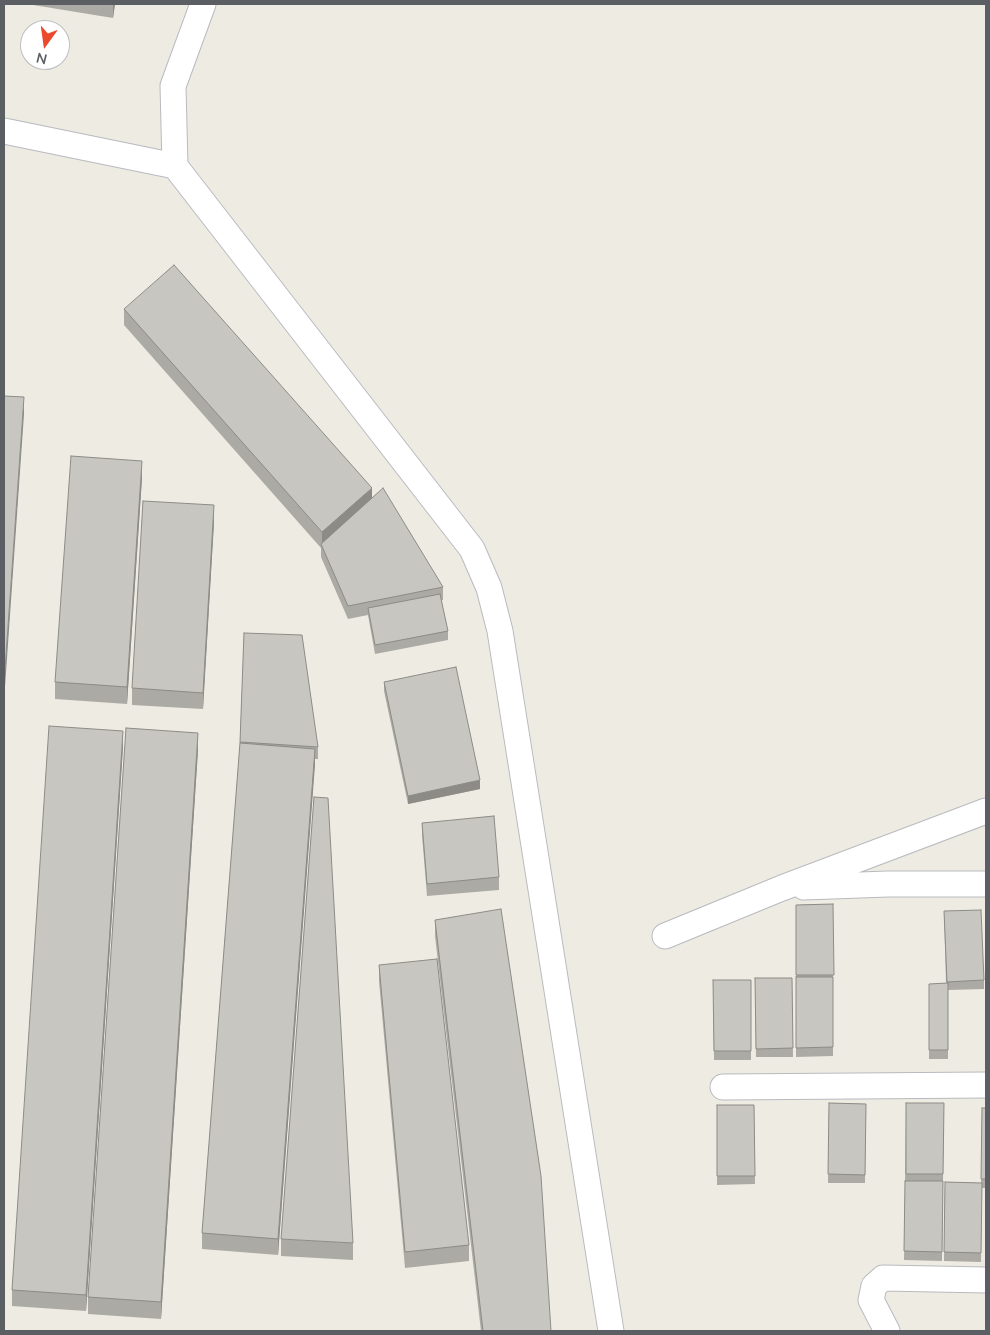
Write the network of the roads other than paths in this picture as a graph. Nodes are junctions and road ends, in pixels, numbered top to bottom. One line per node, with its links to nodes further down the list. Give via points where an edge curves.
1 (203, 4): 3 (street, via 173,86)
2 (4, 131): 3 (street)
3 (175, 166): 11 (street, via 472,549 489,588 500,631)
4 (986, 811): 6 (street)
5 (986, 884): 6 (street)
6 (782, 888): 7 (street)
7 (665, 936)
8 (986, 1085): 9 (street)
9 (722, 1086)
10 (986, 1280): 12 (street, via 883,1278 874,1286 871,1300)
11 (610, 1331)
12 (887, 1331)

